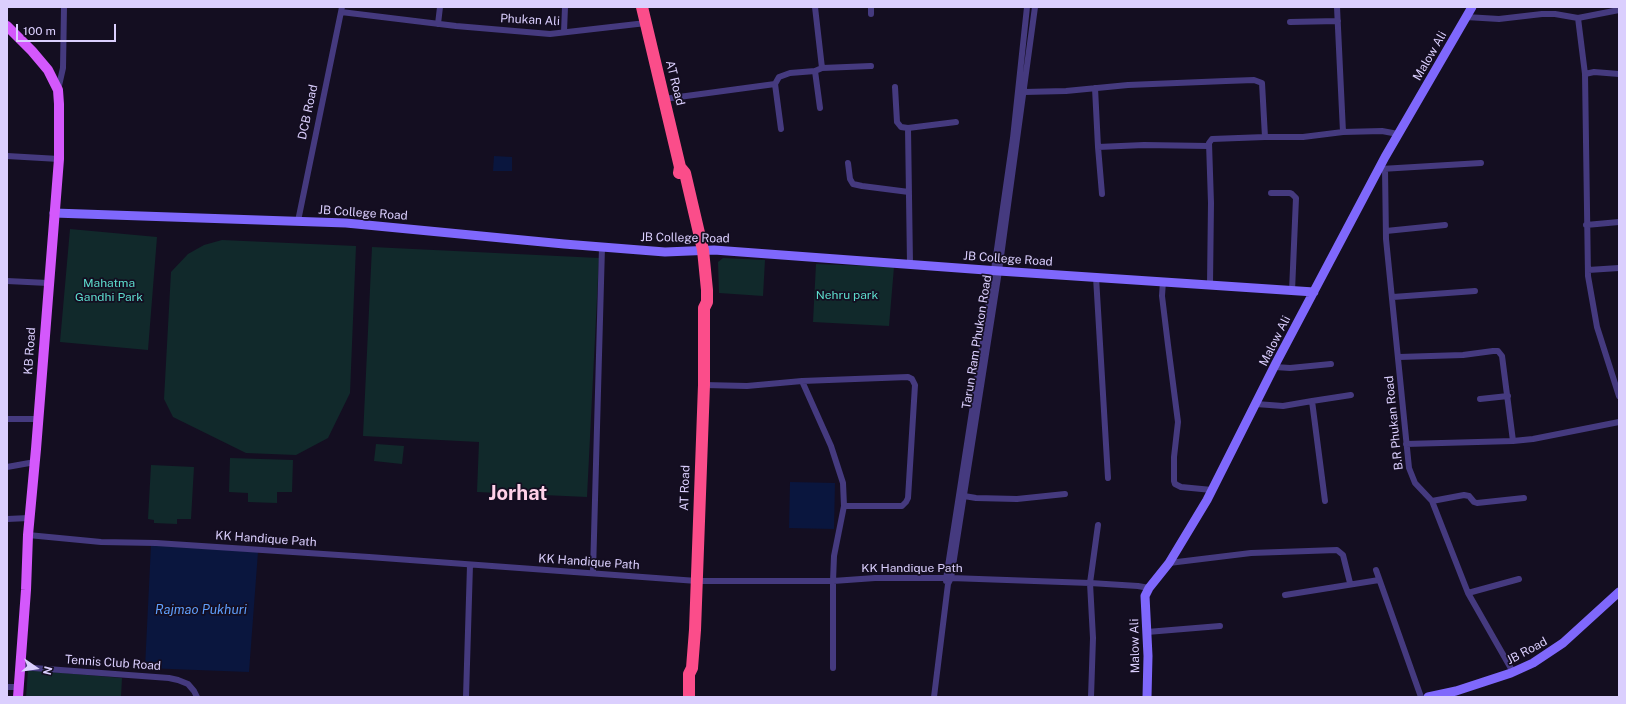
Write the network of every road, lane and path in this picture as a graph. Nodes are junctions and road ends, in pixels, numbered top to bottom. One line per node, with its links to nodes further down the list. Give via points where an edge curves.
1 (64, 7): 30 (street, via 63,68)
2 (440, 7): 19 (street)
3 (565, 7): 21 (street)
4 (642, 7): 18 (highway, AT Road)
5 (815, 7): 23 (street)
6 (871, 7): 13 (street)
7 (1027, 7): 61 (street, Tarun Ram Phukon Road)
8 (1035, 7): 31 (street, Tarun Ram Phukon Road)
9 (1337, 7): 16 (street)
10 (1472, 7): 14 (street, Malow Ali)
11 (342, 10): 19 (street, Phukan Ali); 51 (street, DCB Road)
12 (1619, 10): 15 (street)
13 (871, 14)
14 (1466, 17): 15 (street, via 1499,19 1555,14); 38 (street, Malow Ali)
15 (1578, 18): 25 (street)
16 (1338, 21): 17 (street); 37 (street)
17 (1290, 22)
18 (646, 23): 21 (street, Phukan Ali); 32 (highway, AT Road)
19 (438, 24): 21 (street, Phukan Ali, via 550,34)
20 (7, 26): 30 (main road, KB Road, via 40,60)
21 (564, 32)
22 (871, 66): 23 (street)
23 (822, 68): 24 (street)
24 (815, 71): 27 (street, via 790,73 779,77); 33 (street)
25 (1584, 74): 26 (street); 54 (street)
26 (1619, 74)
27 (775, 84): 32 (street); 36 (street)
28 (895, 87): 35 (street, via 898,125)
29 (1095, 88): 31 (street); 39 (street, via 1257,80 1263,86); 41 (street)
30 (58, 90): 43 (main road, KB Road)
31 (1024, 92): 61 (street, Tarun Ram Phukon Road)
32 (664, 99): 57 (highway, AT Road, via 680,167 679,175)
33 (820, 108)
34 (956, 122): 35 (street)
35 (908, 128): 47 (street)
36 (781, 129)
37 (1343, 132): 38 (street, via 1382,131); 39 (street, via 1303,137)
38 (1398, 134): 46 (street, Malow Ali)
39 (1265, 137): 40 (street, via 1212,139)
40 (1208, 146): 41 (street); 66 (street, via 1211,203)
41 (1098, 147): 49 (street)
42 (7, 156): 43 (street)
43 (59, 159): 50 (main road, KB Road)
44 (848, 163): 47 (street, via 853,184)
45 (1481, 163): 46 (street)
46 (1382, 169): 55 (street, B.R Phukan Road); 69 (street, Malow Ali)
47 (909, 192): 58 (street)
48 (1271, 193): 67 (street, via 1290,193 1296,198)
49 (1102, 194)
50 (54, 213): 51 (street, JB College Road); 65 (main road, KB Road)
51 (298, 221): 56 (street, JB College Road, via 346,223)
52 (1619, 222): 54 (street)
53 (1445, 225): 55 (street)
54 (1586, 225): 60 (street)
55 (1386, 231): 70 (street, B.R Phukan Road)
56 (602, 247): 57 (street, JB College Road, via 665,252); 104 (street)
57 (700, 251): 58 (street, JB College Road); 75 (highway, AT Road, via 700,303 704,308)
58 (910, 264): 61 (street, JB College Road)
59 (1619, 268): 60 (street)
60 (1588, 270): 78 (street, via 1597,327)
61 (996, 271): 62 (street, JB College Road); 92 (street, Tarun Ram Phukon Road); 106 (street, Tarun Ram Phukon Road)
62 (1096, 277): 64 (street, JB College Road); 89 (street)
63 (7, 281): 65 (street)
64 (1163, 281): 66 (street, JB College Road); 90 (street, via 1162,296 1178,422 1174,481 1181,487)
65 (48, 283): 83 (main road, KB Road)
66 (1210, 284): 67 (street, JB College Road)
67 (1292, 291): 69 (street, JB College Road)
68 (1475, 291): 70 (street)
69 (1314, 292): 73 (street, Malow Ali)
70 (1393, 297): 71 (street, B.R Phukan Road)
71 (1399, 357): 77 (street, via 1498,351 1502,356); 86 (street, B.R Phukan Road)
72 (1331, 364): 73 (street)
73 (1274, 367): 81 (street, Malow Ali)
74 (802, 381): 75 (street, via 747,386); 96 (street, via 841,473); 96 (street, via 908,377 915,385 906,502 902,506)
75 (704, 385): 108 (highway, AT Road)
76 (1351, 395): 80 (street)
77 (1508, 396): 79 (street); 85 (street)
78 (1619, 396)
79 (1480, 399)
80 (1312, 401): 81 (street, via 1283,406); 95 (street)
81 (1256, 404): 90 (street, Malow Ali)
82 (7, 419): 83 (street)
83 (38, 419): 87 (main road, KB Road)
84 (1619, 422): 85 (street)
85 (1513, 441): 86 (street)
86 (1406, 444): 94 (street, B.R Phukan Road, via 1409,468 1415,483)
87 (34, 462): 88 (street); 97 (main road, KB Road)
88 (7, 467)
89 (1108, 478)
90 (1212, 490): 101 (street, Malow Ali)
91 (1065, 494): 92 (street, via 1017,499)
92 (964, 496): 106 (street, Tarun Ram Phukon Road)
93 (1524, 498): 94 (street, via 1477,503 1464,495)
94 (1432, 501): 114 (street, B.R Phukan Road)
95 (1325, 502)
96 (844, 506): 109 (street, via 834,556)
97 (29, 518): 98 (street); 100 (main road, KB Road)
98 (7, 520)
99 (1098, 525): 110 (street)
100 (28, 535): 102 (street, KK Handique Path, via 101,542 156,543); 118 (main road, KB Road)
101 (1169, 563): 111 (street, via 1251,554 1337,550 1343,555); 112 (street, Malow Ali)
102 (470, 565): 104 (street, KK Handique Path); 125 (street)
103 (1376, 570): 107 (street)
104 (593, 572): 108 (street, KK Handique Path)
105 (1519, 579): 114 (street)
106 (948, 580): 109 (street, KK Handique Path, via 875,578); 110 (street, KK Handique Path); 128 (street, Tarun Ram Phukon Road)
107 (1379, 580): 111 (street); 131 (street)
108 (697, 581): 109 (street, KK Handique Path); 119 (highway, AT Road)
109 (833, 581): 120 (street)
110 (1090, 583): 112 (street, KK Handique Path); 129 (street, via 1093,638)
111 (1350, 584): 115 (street)
112 (1149, 588): 117 (street, Malow Ali, via 1145,596)
113 (1619, 592): 121 (street, JB Road, via 1563,643 1533,663)
114 (1468, 593): 121 (street, B.R Phukan Road)
115 (1285, 594)
116 (1220, 626): 117 (street)
117 (1147, 632): 130 (street, Malow Ali)
118 (20, 667): 123 (main road, KB Road); 124 (street, Tennis Club Road, via 169,678 188,684)
119 (692, 668): 126 (highway, AT Road, via 689,674); 127 (highway, AT Road, via 695,674)
120 (833, 668)
121 (1513, 672): 132 (street, JB Road, via 1456,692)
122 (7, 687): 123 (street)
123 (18, 692)
124 (197, 697)
125 (466, 697)
126 (689, 697)
127 (695, 697)
128 (934, 697)
129 (1091, 697)
130 (1147, 697)
131 (1421, 697)
132 (1428, 697)

